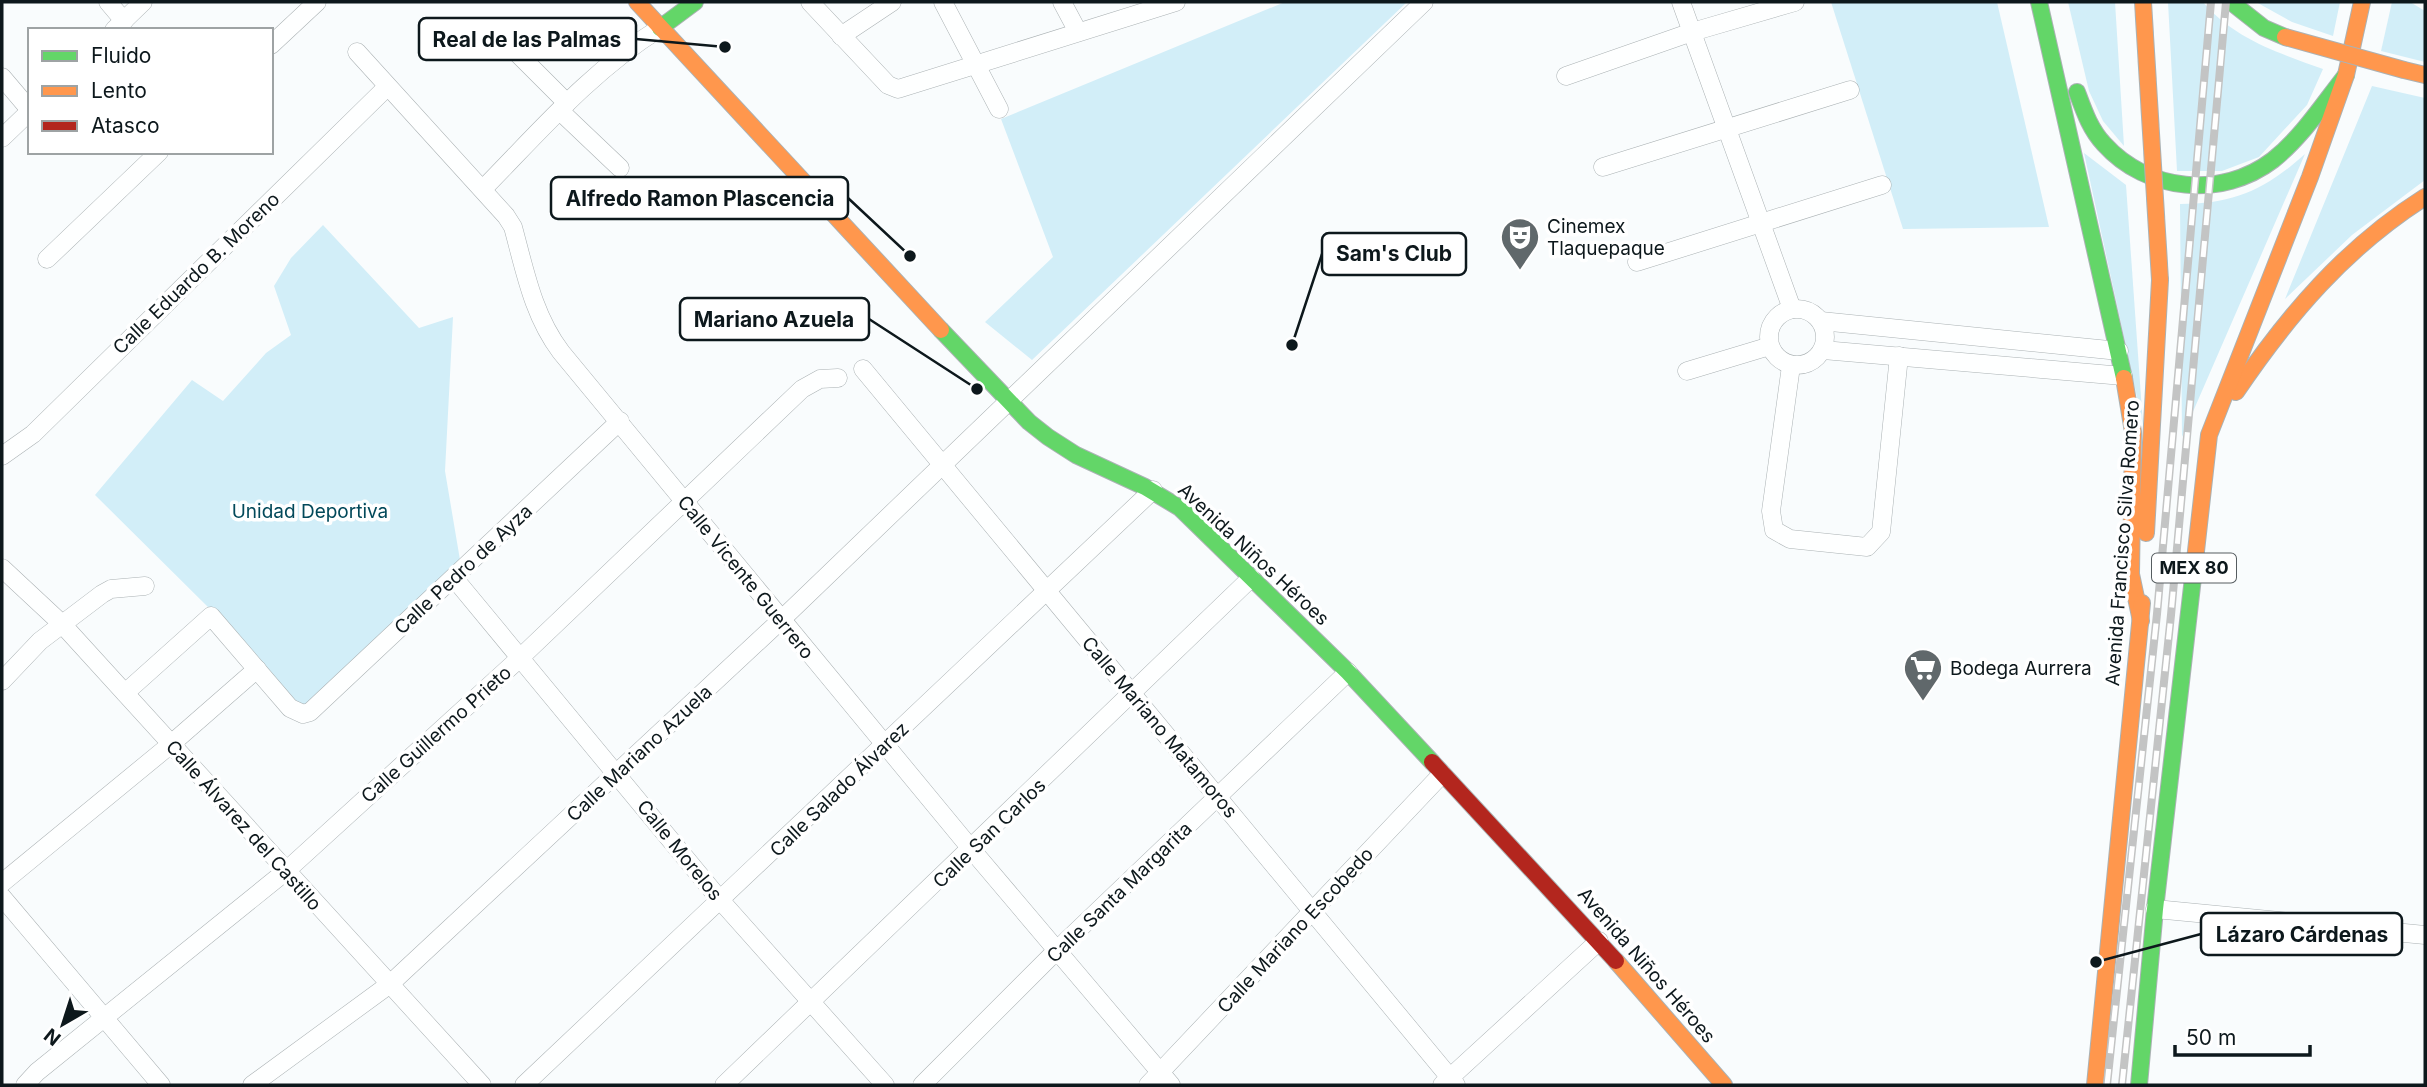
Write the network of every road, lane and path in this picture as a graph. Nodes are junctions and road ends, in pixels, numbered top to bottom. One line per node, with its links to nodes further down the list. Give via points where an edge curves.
1 (108, 2): 20 (street)
2 (143, 2): 20 (street)
3 (317, 2): 24 (street)
4 (637, 2): 19 (main road, Avenida Niños Héroes)
5 (666, 2): 19 (main road)
6 (695, 2): 19 (main road)
7 (810, 2): 23 (street)
8 (892, 2): 23 (street)
9 (943, 2): 27 (street)
10 (1062, 2): 21 (street)
11 (1176, 2): 21 (street)
12 (1424, 2): 63 (street, Calle Mariano Azuela)
13 (1681, 2): 22 (street)
14 (1795, 2): 22 (street)
15 (2039, 2): 55 (main road)
16 (2143, 2): 76 (main road, Avenida Francisco Silva Romero / MEX 80, bridge, via 2160,280)
17 (2231, 2): 29 (main road, bridge, via 2264,28 2285,37)
18 (2362, 2): 28 (main road, MEX 80)
19 (655, 22): 35 (street); 63 (main road, Avenida Niños Héroes, via 857,243)
20 (119, 25)
21 (1078, 32): 27 (street)
22 (1692, 32): 30 (street); 39 (street)
23 (841, 36): 27 (street, via 893,89)
24 (273, 43)
25 (515, 51): 35 (street)
26 (357, 52): 33 (street, Calle Vicente Guerrero)
27 (975, 65): 37 (street)
28 (2346, 75): 32 (main road, via 2303,131 2270,162 2244,176 2202,184 2166,181 2123,163 2090,130); 65 (main road, MEX 80)
29 (2425, 75)
30 (1566, 76)
31 (2, 77): 36 (street)
32 (2074, 77)
33 (387, 87): 45 (street, Calle Vicente Guerrero); 66 (street, Calle Eduardo B. Moreno, via 33,433)
34 (1850, 90): 39 (street)
35 (564, 107): 43 (street); 45 (street)
36 (28, 109)
37 (999, 109)
38 (28, 113): 40 (street)
39 (1727, 127): 42 (street); 47 (street)
40 (2, 138)
41 (157, 154): 48 (street)
42 (1603, 167)
43 (620, 168)
44 (1882, 185): 47 (street)
45 (483, 189): 64 (street, Calle Vicente Guerrero, via 513,227 542,324)
46 (2425, 197): 65 (main road, via 2360,245 2294,309)
47 (1761, 224): 49 (street); 50 (street)
48 (47, 259)
49 (1637, 262)
50 (1792, 309): 51 (street, via 1808,311); 53 (street, via 1773,323)
51 (1821, 321): 52 (street); 54 (street, via 1826,336)
52 (1986, 340): 55 (street); 57 (street)
53 (1770, 346): 58 (street); 60 (street)
54 (1823, 350): 56 (street); 58 (street, via 1811,362)
55 (2119, 351): 61 (main road)
56 (1899, 356): 57 (street); 58 (street, via 1881,533 1867,547 1790,539 1774,530 1771,511)
57 (1983, 363): 61 (street)
58 (1791, 366)
59 (863, 369): 67 (street, Calle Mariano Matamoros)
60 (1687, 371)
61 (2123, 376): 76 (main road, via 2133,432 2131,574)
62 (838, 378): 69 (street, Calle Guillermo Prieto, via 820,379 802,389)
63 (1011, 402): 67 (street, Calle Mariano Azuela); 68 (main road, Avenida Niños Héroes, via 1056,443)
64 (620, 421): 69 (street, Calle Vicente Guerrero); 71 (street, Calle Pedro de Ayza)
65 (2209, 435): 94 (main road, MEX 80)
66 (2, 456)
67 (944, 465): 74 (street, Calle Mariano Matamoros); 75 (street, Calle Mariano Azuela)
68 (1153, 490): 72 (main road, Avenida Niños Héroes, via 1180,508); 74 (street, Calle Salado Álvarez)
69 (684, 503): 75 (street, Calle Vicente Guerrero); 78 (street, Calle Guillermo Prieto)
70 (2, 568): 77 (street, Calle Álvarez del Castillo)
71 (454, 578): 78 (street, Calle Morelos); 79 (street, Calle Pedro de Ayza, via 316,708 303,713 290,708)
72 (1251, 578): 80 (main road, Avenida Niños Héroes); 83 (street, Calle San Carlos)
73 (145, 586): 77 (street, via 111,589)
74 (1048, 590): 83 (street, Calle Mariano Matamoros); 85 (street, Calle Salado Álvarez)
75 (781, 620): 85 (street, Calle Vicente Guerrero); 86 (street, Calle Mariano Azuela)
76 (2141, 621): 113 (main road, Avenida Francisco Silva Romero / MEX 80)
77 (62, 624): 81 (street); 82 (street, Calle Álvarez del Castillo)
78 (521, 657): 86 (street, Calle Morelos); 90 (street, Calle Guillermo Prieto)
79 (257, 669): 82 (street, via 211,616); 84 (street)
80 (1348, 672): 87 (main road, Avenida Niños Héroes); 88 (street, Calle Santa Margarita)
81 (2, 681)
82 (125, 693): 84 (street, Calle Álvarez del Castillo)
83 (1132, 693): 88 (street, Calle Mariano Matamoros); 89 (street, Calle San Carlos)
84 (170, 745): 90 (street, Calle Álvarez del Castillo); 91 (street)
85 (885, 745): 89 (street, Calle Vicente Guerrero); 93 (street, Calle Salado Álvarez)
86 (617, 774): 93 (street, Calle Morelos); 99 (street, Calle Mariano Azuela)
87 (1442, 774): 95 (street, Calle Mariano Escobedo); 97 (main road, Avenida Niños Héroes)
88 (1218, 797): 95 (street, Calle Mariano Matamoros); 98 (street, Calle Santa Margarita)
89 (972, 850): 98 (street, Calle Vicente Guerrero); 100 (street, Calle San Carlos)
90 (286, 871): 99 (street, Calle Álvarez del Castillo); 101 (street, Calle Guillermo Prieto)
91 (2, 883)
92 (2, 897): 101 (street)
93 (721, 901): 100 (street, Calle Morelos); 108 (street, Calle Salado Álvarez)
94 (2155, 909): 96 (street); 114 (main road, MEX 80)
95 (1312, 912): 102 (street, Calle Mariano Escobedo); 103 (street, Calle Mariano Matamoros)
96 (2425, 935)
97 (1599, 941): 103 (street); 112 (main road, Avenida Niños Héroes)
98 (1057, 950): 102 (street, Calle Vicente Guerrero); 111 (street, Calle Santa Margarita)
99 (390, 984): 106 (street, Calle Mariano Azuela); 107 (street, Calle Álvarez del Castillo)
100 (811, 1003): 109 (street, Calle San Carlos); 110 (street, Calle Morelos)
101 (105, 1017): 104 (street, Calle Guillermo Prieto); 105 (street)
102 (1160, 1081)
103 (1449, 1083)
104 (25, 1085)
105 (162, 1085)
106 (252, 1085)
107 (482, 1085)
108 (524, 1085)
109 (724, 1085)
110 (885, 1085)
111 (922, 1085)
112 (1724, 1085)
113 (2095, 1085)
114 (2139, 1085)

